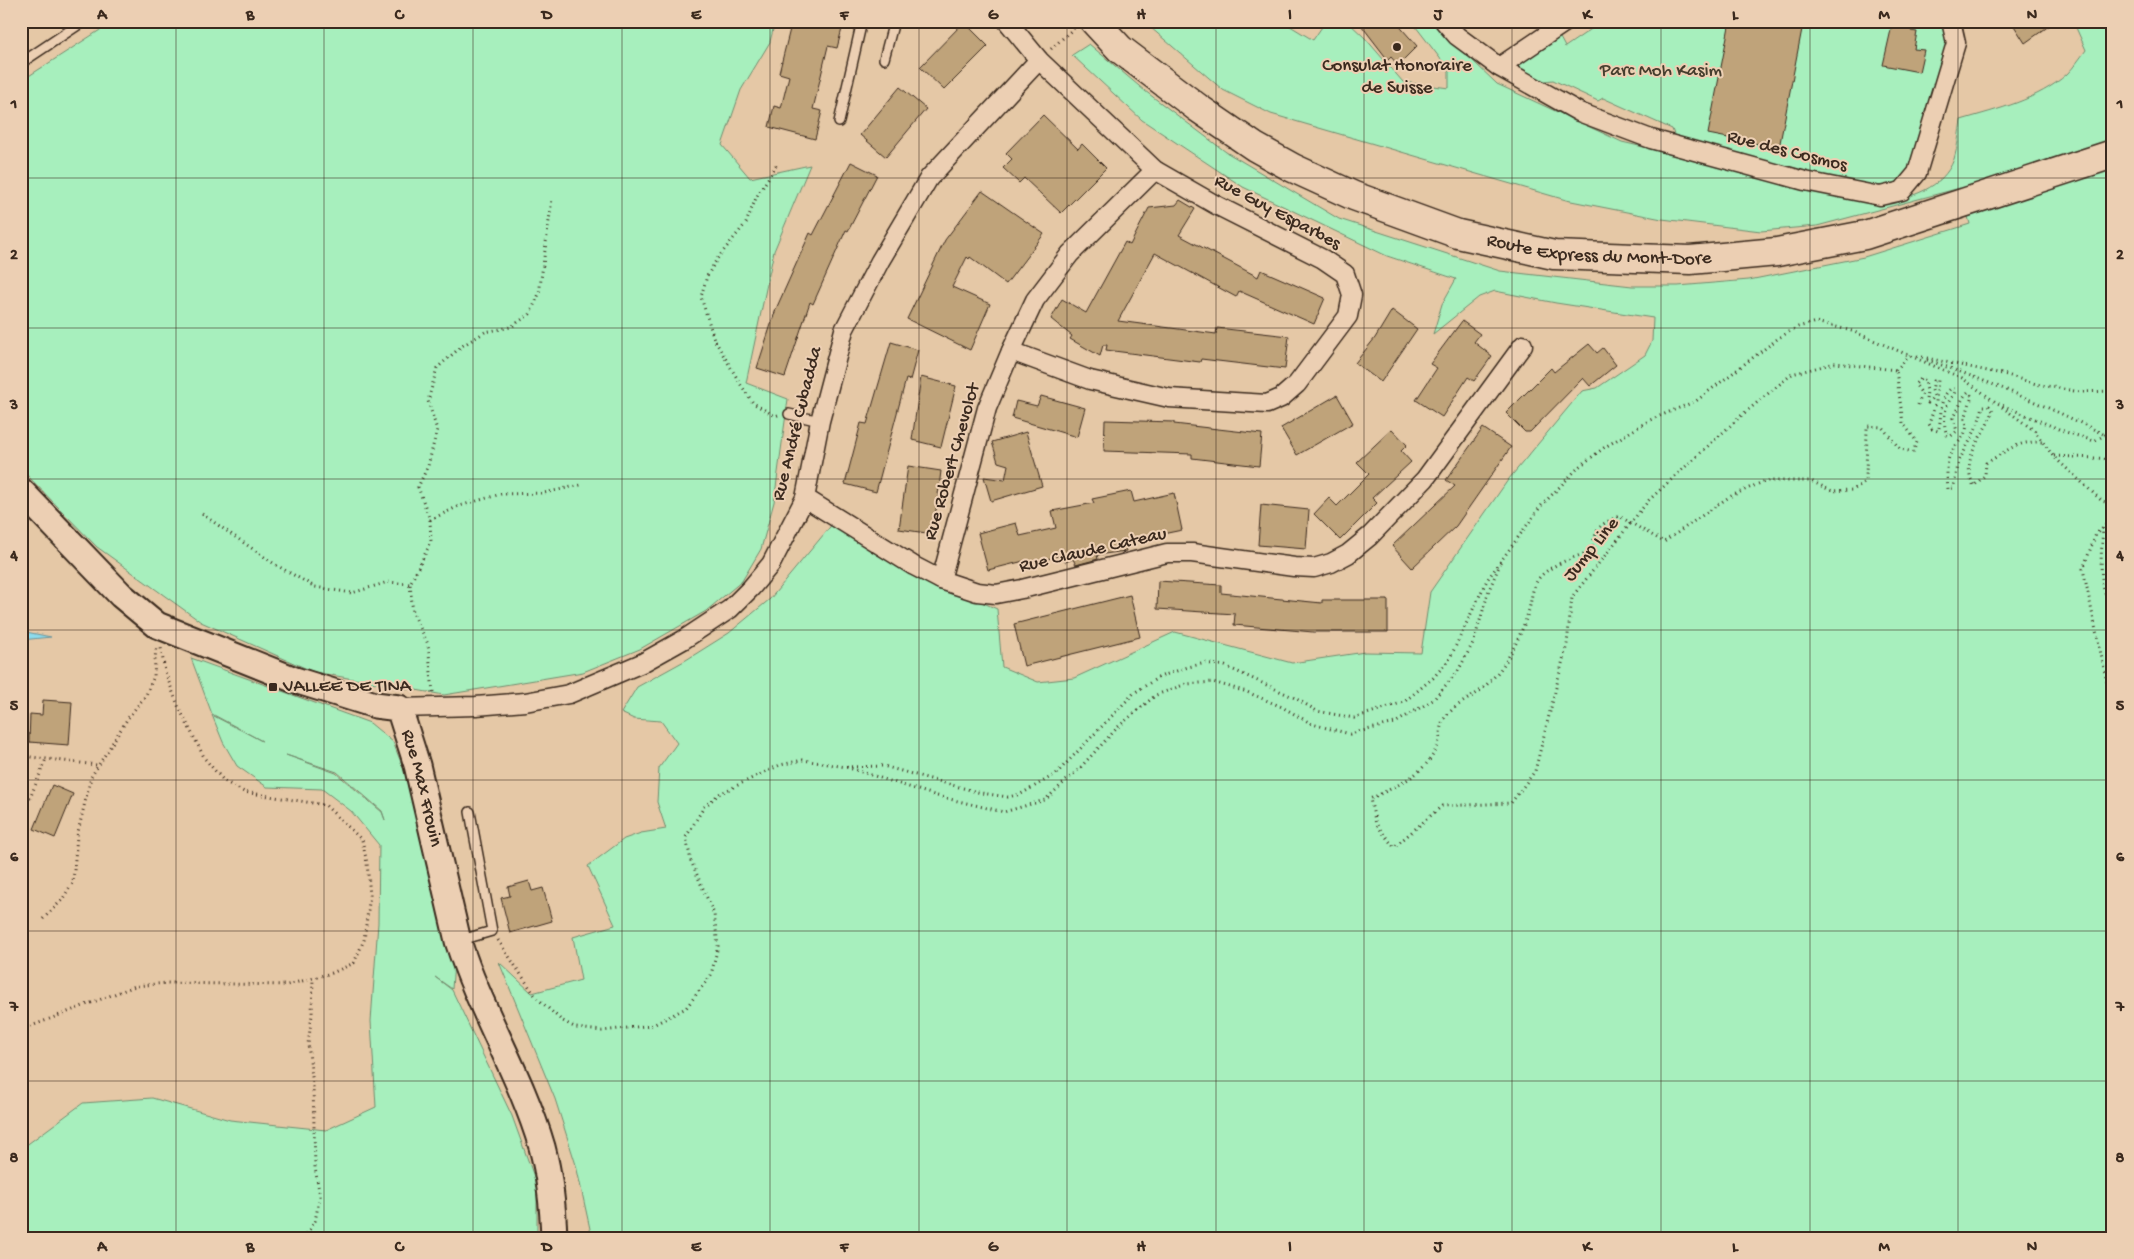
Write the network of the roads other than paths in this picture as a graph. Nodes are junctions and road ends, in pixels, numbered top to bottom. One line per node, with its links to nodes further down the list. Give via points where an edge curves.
1 (84, 21): 11 (lane)
2 (862, 21): 13 (lane)
3 (894, 21): 9 (lane)
4 (1007, 21): 10 (street, Rue Guy Esparbes)
5 (1444, 21): 12 (street, Rue des Cosmos, via 1457,36)
6 (1567, 21): 12 (street)
7 (1951, 21): 12 (street, Rue des Cosmos, via 1956,43 1917,173 1902,191 1880,196 1806,181 1651,139 1579,112)
8 (1082, 26): 14 (main road, Route Express du Mont-Dore, via 1120,49 1255,147 1302,172 1354,196 1458,234 1554,255 1690,260 1777,252 1865,235)
9 (884, 59)
10 (1039, 60): 15 (street, Rue Guy Esparbes); 19 (street, Rue André Cubadda, via 929,178 844,330)
11 (21, 63)
12 (1499, 67)
13 (839, 122)
14 (2113, 154)
15 (1155, 170): 17 (street, Rue Robert Chevolot, via 1070,254 1035,300); 17 (street, Rue Guy Esparbes, via 1216,206 1323,259 1345,274 1352,295 1348,316 1297,384 1281,398 1267,404 1168,398 1090,380)
16 (1523, 345): 22 (street, Rue Claude Cateau, via 1425,479 1370,536 1331,563 1314,568 1294,567 1192,553 1167,553 996,594 977,592)
17 (1011, 351): 22 (street, Rue Robert Chevolot, via 987,408)
18 (789, 414): 19 (lane)
19 (820, 421): 21 (street, Rue André Cubadda)
20 (21, 491): 23 (street, Rue Max Frouin, via 121,595 157,625 295,680 375,705)
21 (805, 498): 22 (street, Rue Claude Cateau); 23 (street, Rue André Cubadda, via 771,564 752,588 730,609 658,654 569,694 525,702)
22 (941, 580)
23 (399, 708): 25 (street, Rue Max Frouin, via 417,765)
24 (470, 812): 25 (lane, via 492,931)
25 (458, 941): 26 (street, Rue Max Frouin, via 542,1148 552,1198)
26 (554, 1238)

